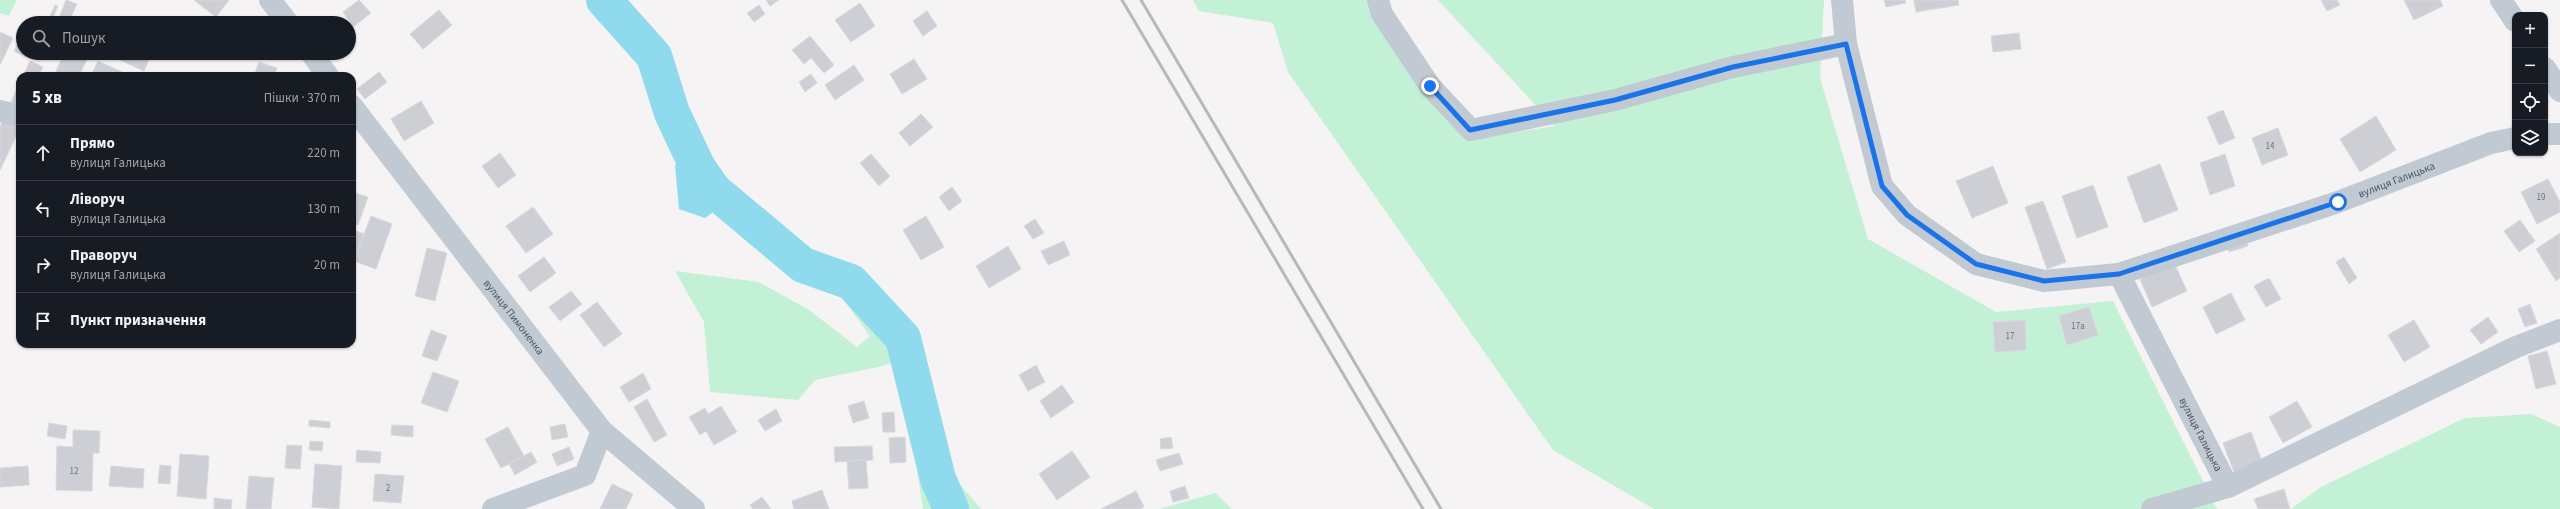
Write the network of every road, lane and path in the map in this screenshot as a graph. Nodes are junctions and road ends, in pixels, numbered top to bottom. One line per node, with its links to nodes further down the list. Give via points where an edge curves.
1 (270, 0): 5 (street)
2 (1378, 0): 7 (street, via 1382,14 1430,86 1470,130 1615,100 1733,67)
3 (1842, 0): 7 (street, вулиця Галицька)
4 (2501, 0): 6 (street)
5 (283, 16)
6 (2512, 16)
7 (1846, 44): 18 (street, вулиця Галицька, via 1882,186 1907,215 1976,264 2044,281)
8 (316, 60): 9 (street)
9 (325, 72)
10 (2548, 73): 11 (street)
11 (2560, 91)
12 (0, 111): 14 (street)
13 (356, 111): 20 (street, вулиця Пимоненка)
14 (16, 115)
15 (2548, 134): 16 (street)
16 (2560, 134)
17 (2512, 139): 18 (street, вулиця Галицька, via 2491,143 2338,202)
18 (2119, 274): 21 (street, вулиця Галицька)
19 (2560, 330): 21 (street, via 2516,347)
20 (602, 431): 22 (street, via 585,475); 23 (street, вулиця Пимоненка)
21 (2228, 487): 24 (street)
22 (493, 509)
23 (694, 509)
24 (2152, 509)

